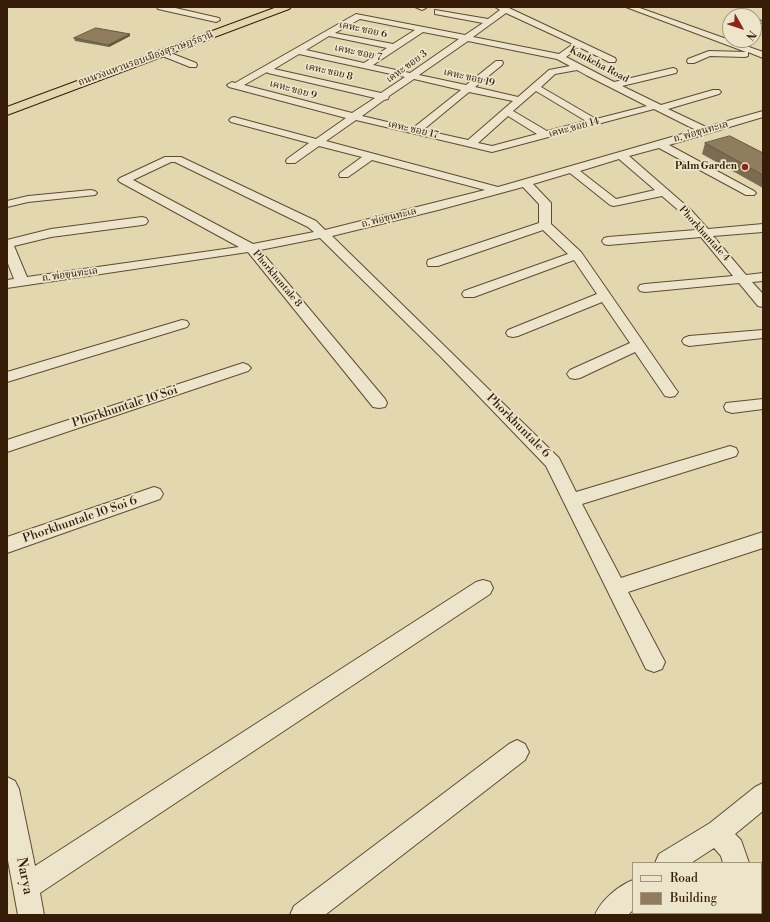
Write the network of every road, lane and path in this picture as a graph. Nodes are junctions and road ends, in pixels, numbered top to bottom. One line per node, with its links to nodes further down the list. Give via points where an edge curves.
1 (161, 7): 7 (street)
2 (286, 7): 19 (highway, ถนนวงแหวนรอบเมืองสุราษฎร์ธานี)
3 (630, 7): 14 (street)
4 (206, 9): 7 (street)
5 (503, 9): 8 (street, เคหะ ขอย 3); 15 (street, Kankeha Road)
6 (438, 12): 8 (street)
7 (221, 17): 9 (highway, ถนนวงแหวนรอบเมืองสุราษฎร์ธานี)
8 (490, 22): 12 (street, เคหะ ขอย 3)
9 (196, 27)
10 (422, 29): 11 (street, via 359,16); 12 (street); 16 (street)
11 (329, 34): 16 (street, เคหะ ซอย 6); 18 (street)
12 (467, 38): 21 (street); 31 (street, เคหะ ขอย 3)
13 (722, 38): 14 (street)
14 (719, 40): 20 (street)
15 (579, 44): 21 (street, Kankeha Road); 23 (street)
16 (393, 47): 27 (street)
17 (130, 52): 22 (highway)
18 (299, 52): 27 (street, เคหะ ซอย 7); 29 (street)
19 (163, 53): 22 (highway, ถนนวงแหวนรอบเมืองสุราษฎร์ธานี); 26 (street)
20 (759, 54): 24 (street, via 719,53)
21 (560, 57): 28 (street, Kankeha Road)
22 (148, 58): 41 (highway, ถนนวงแหวนรอบเมืองสุราษฎร์ธานี)
23 (612, 60)
24 (691, 60)
25 (499, 63): 36 (street)
26 (193, 65)
27 (365, 66): 31 (street, เคหะ ซอย 7)
28 (579, 67): 33 (street, Kankeha Road); 35 (street, via 552,72)
29 (268, 70): 34 (street); 38 (street, เคหะ ขอย 8)
30 (673, 71): 33 (street)
31 (413, 76): 36 (street, เคหะ ขอย 19); 38 (street, เคหะ ขอย 3)
32 (226, 84): 34 (street, เคหะ ขอย 9)
33 (613, 85): 40 (street, Kankeha Road)
34 (237, 86): 44 (street, เคหะ ขอย 9)
35 (535, 87): 39 (street); 46 (street)
36 (467, 88): 39 (street, เคหะ ขอย 19); 47 (street)
37 (716, 92): 40 (street, เคหะ ขอย 14)
38 (385, 97): 44 (street, เคหะ ขอย 3)
39 (520, 100): 42 (street)
40 (658, 107): 46 (street, เคหะ ขอย 14); 48 (street, Kankeha Road)
41 (7, 111)
42 (508, 112): 49 (street); 51 (street)
43 (763, 114): 48 (street, ถ. พ่อขุนทะเล)
44 (355, 117): 47 (street, เคหะ ขอย 17); 50 (street, เคหะ ขอย 3)
45 (234, 120): 50 (street)
46 (594, 122): 49 (street, เคหะ ขอย 14)
47 (415, 131): 51 (street, เคหะ ขอย 17)
48 (705, 131): 52 (street, ถ. พ่อขุนทะเล)
49 (546, 136): 53 (street, เคหะ ขอย 14)
50 (320, 142): 55 (street); 56 (street, เคหะ ขอย 3)
51 (470, 144): 53 (street, เคหะ ขอย 17)
52 (660, 144): 54 (street, ถ. พ่อขุนทะเล); 64 (street)
53 (492, 149)
54 (621, 155): 57 (street, ถ. พ่อขุนทะเล); 62 (street, Phorkhuntale 4)
55 (371, 156): 58 (street); 61 (street)
56 (291, 161)
57 (570, 170): 60 (street, ถ. พ่อขุนทะเล); 62 (street, via 614,203)
58 (344, 175)
59 (124, 180): 70 (street, Phorkhuntale 6, via 169,159 177,159 312,224); 73 (street, Phorkhuntale 8)
60 (525, 182): 61 (street, ถ. พ่อขุนทะเล); 67 (street, via 545,203)
61 (497, 190): 70 (street, ถ. พ่อขุนทะเล)
62 (664, 192): 69 (street, Phorkhuntale 4)
63 (91, 193): 65 (street, via 28,199)
64 (750, 193)
65 (7, 204)
66 (142, 221): 72 (street, via 51,233)
67 (545, 225): 74 (street); 75 (street)
68 (763, 228): 69 (street)
69 (705, 232): 71 (street); 77 (street, Phorkhuntale 4)
70 (322, 234): 73 (street, ถ. พ่อขุนทะเล); 99 (street, Phorkhuntale 6, via 553,462)
71 (608, 241)
72 (7, 245): 78 (street)
73 (251, 248): 78 (street, ถ. พ่อขุนทะเล); 93 (street, Phorkhuntale 8)
74 (577, 255): 81 (street); 82 (street)
75 (433, 263)
76 (763, 277): 77 (street)
77 (743, 279): 80 (street); 83 (street, Phorkhuntale 4)
78 (22, 282): 79 (street, ถ. พ่อขุนทะเล)
79 (7, 284)
80 (645, 288)
81 (469, 294)
82 (605, 296): 85 (street); 88 (street)
83 (763, 303)
84 (182, 324): 91 (street)
85 (513, 333)
86 (763, 334): 87 (street)
87 (689, 341)
88 (638, 345): 90 (street); 92 (street)
89 (243, 368): 96 (street, Phorkhuntale 10 Soi)
90 (575, 374)
91 (7, 377)
92 (670, 392)
93 (379, 403)
94 (763, 404): 95 (street)
95 (732, 407)
96 (7, 446)
97 (730, 452): 99 (street)
98 (154, 494): 101 (street, Phorkhuntale 10 Soi 6)
99 (571, 500): 103 (street, Phorkhuntale 6)
100 (763, 540): 103 (street)
101 (7, 545)
102 (483, 588): 110 (street)
103 (616, 588): 104 (street, Phorkhuntale 6)
104 (654, 662)
105 (517, 752): 113 (street)
106 (763, 795): 108 (street)
107 (8, 796): 110 (street, Narya)
108 (728, 848): 109 (street)
109 (672, 862)
110 (26, 887): 112 (street, Narya)
111 (632, 894): 114 (street)
112 (31, 915)
113 (303, 915)
114 (608, 915)

